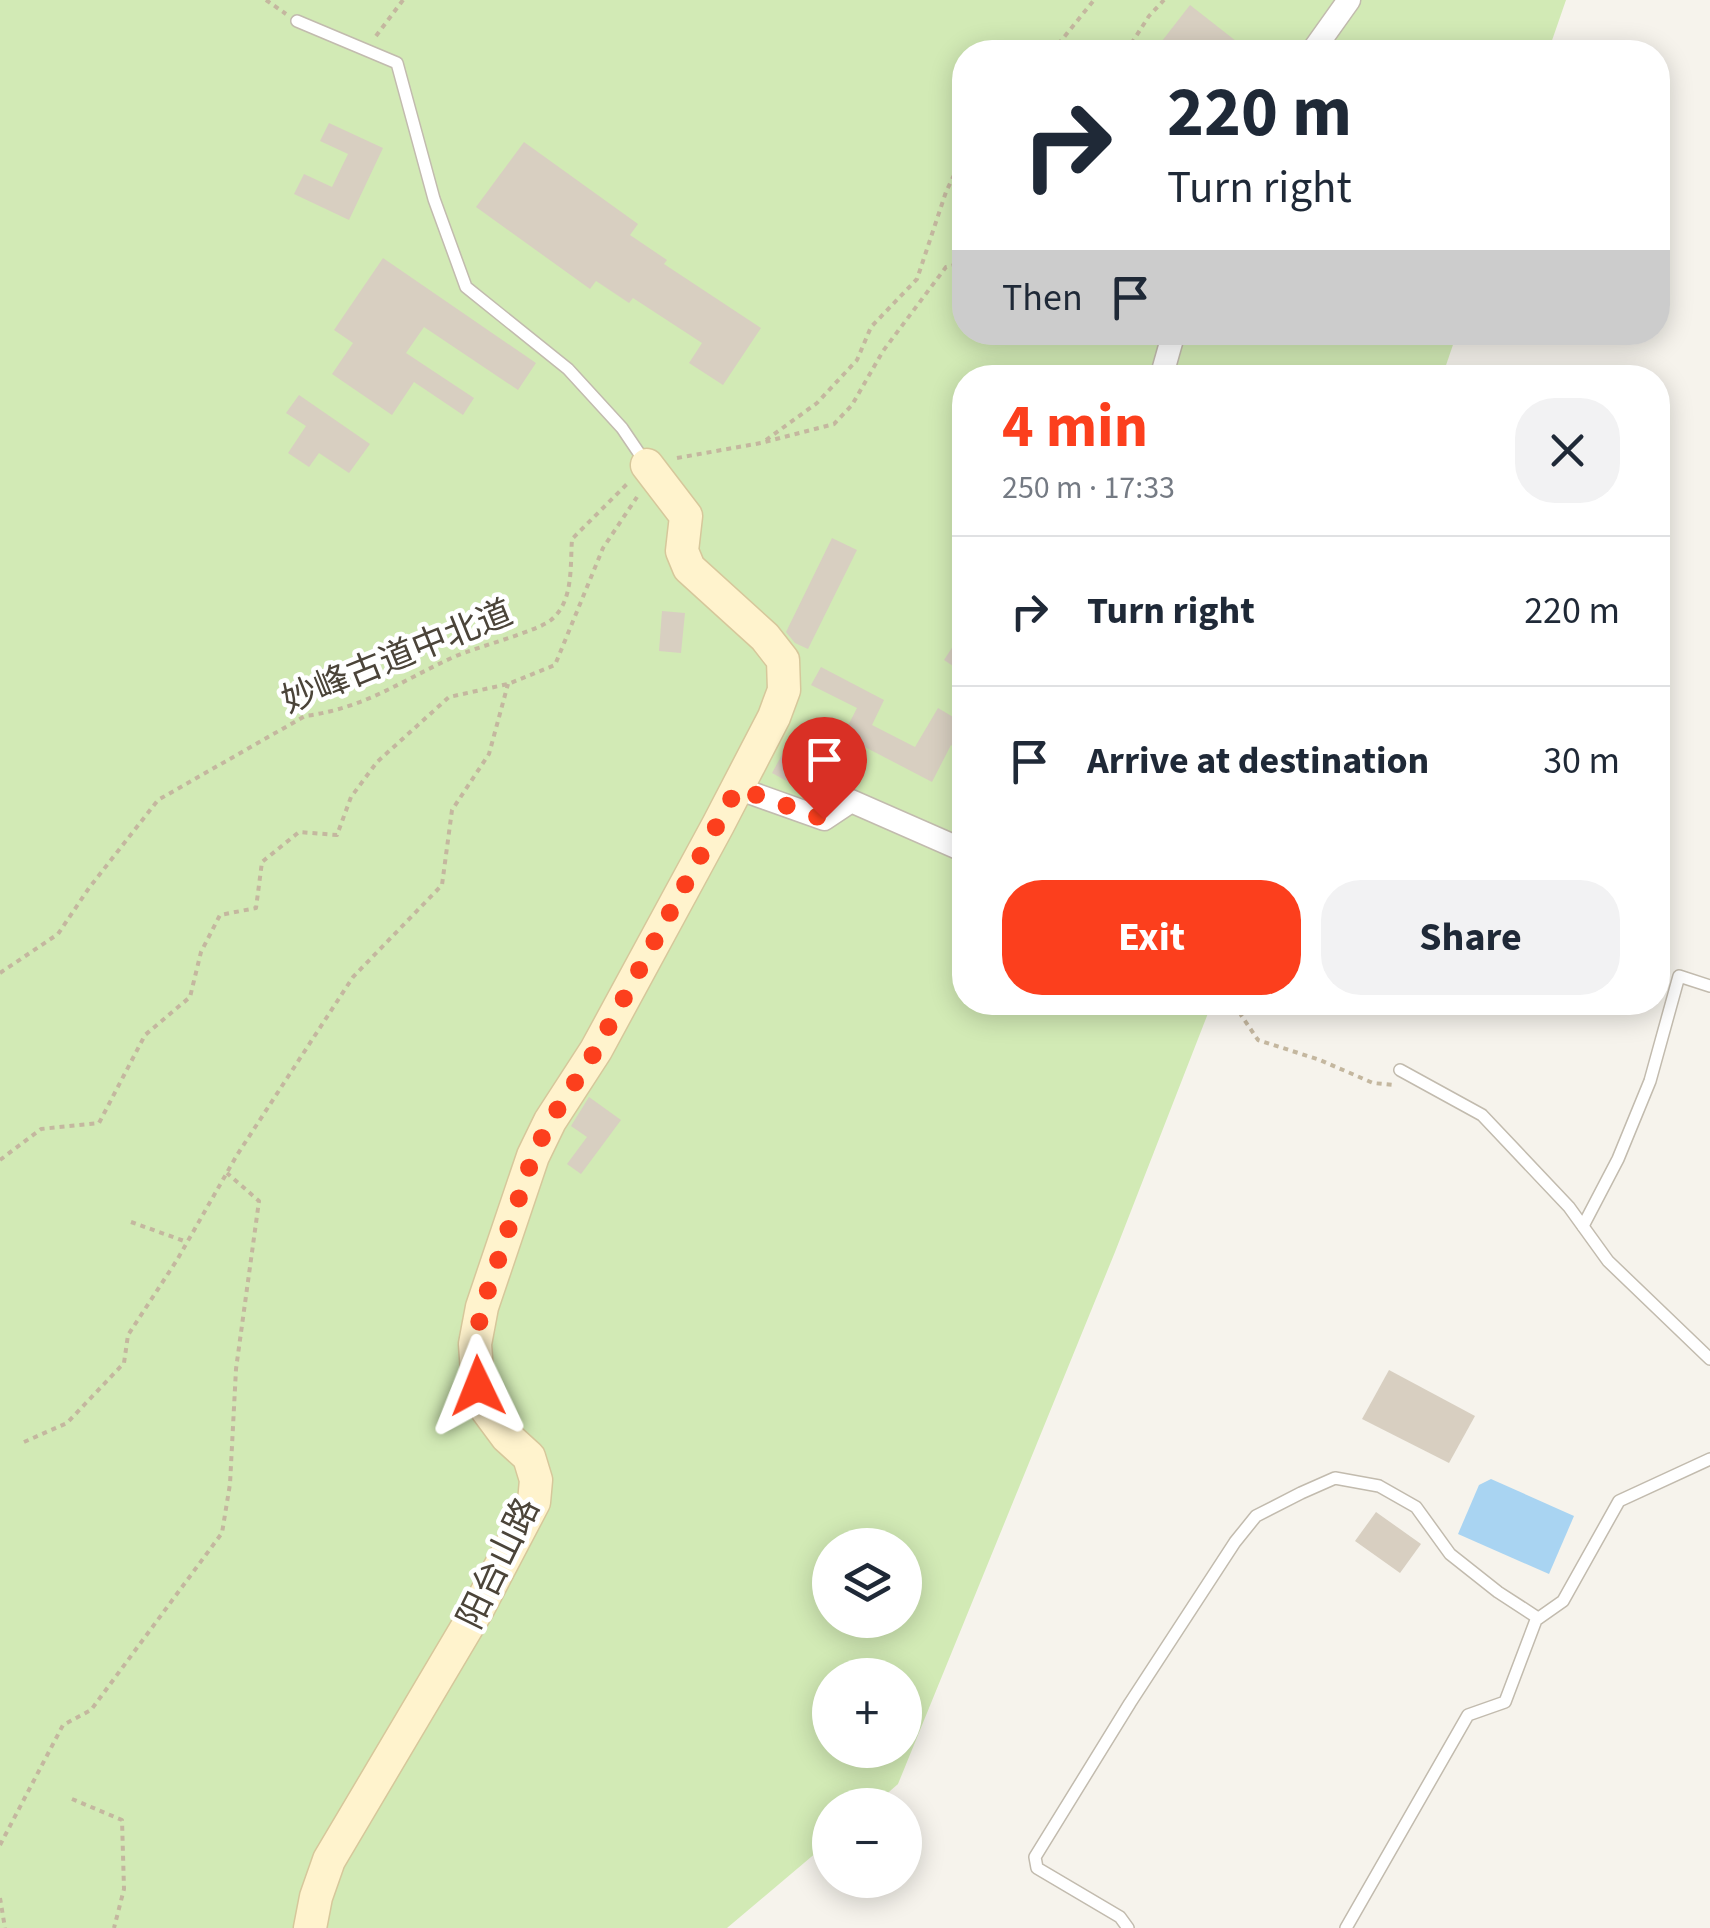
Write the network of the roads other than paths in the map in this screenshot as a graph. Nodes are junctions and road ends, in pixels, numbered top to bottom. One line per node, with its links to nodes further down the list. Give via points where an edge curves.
1 (1348, 0): 3 (street)
2 (296, 21): 4 (lane, via 397,63 466,288 568,370)
3 (1320, 40)
4 (652, 471): 5 (street, 阳台山路, via 686,516 682,552 689,568 783,660 784,690)
5 (737, 788): 6 (street, via 824,819 851,801); 15 (street, 阳台山路, via 533,1156 475,1344 478,1386 487,1410 528,1457 534,1502 480,1607 329,1860)
6 (952, 845)
7 (1710, 986): 8 (lane, via 1679,976)
8 (1670, 1009)
9 (1668, 1015): 11 (lane, via 1650,1081)
10 (1400, 1070): 11 (lane, via 1482,1115)
11 (1583, 1226): 12 (lane, via 1608,1260)
12 (1710, 1359)
13 (1710, 1459): 14 (lane, via 1619,1501 1563,1601)
14 (1538, 1618): 16 (lane, via 1450,1554 1416,1507 1379,1486 1335,1478 1256,1516 1035,1858 1037,1868); 17 (lane, via 1505,1702 1468,1715)
15 (310, 1928)
16 (1128, 1928)
17 (1346, 1928)

